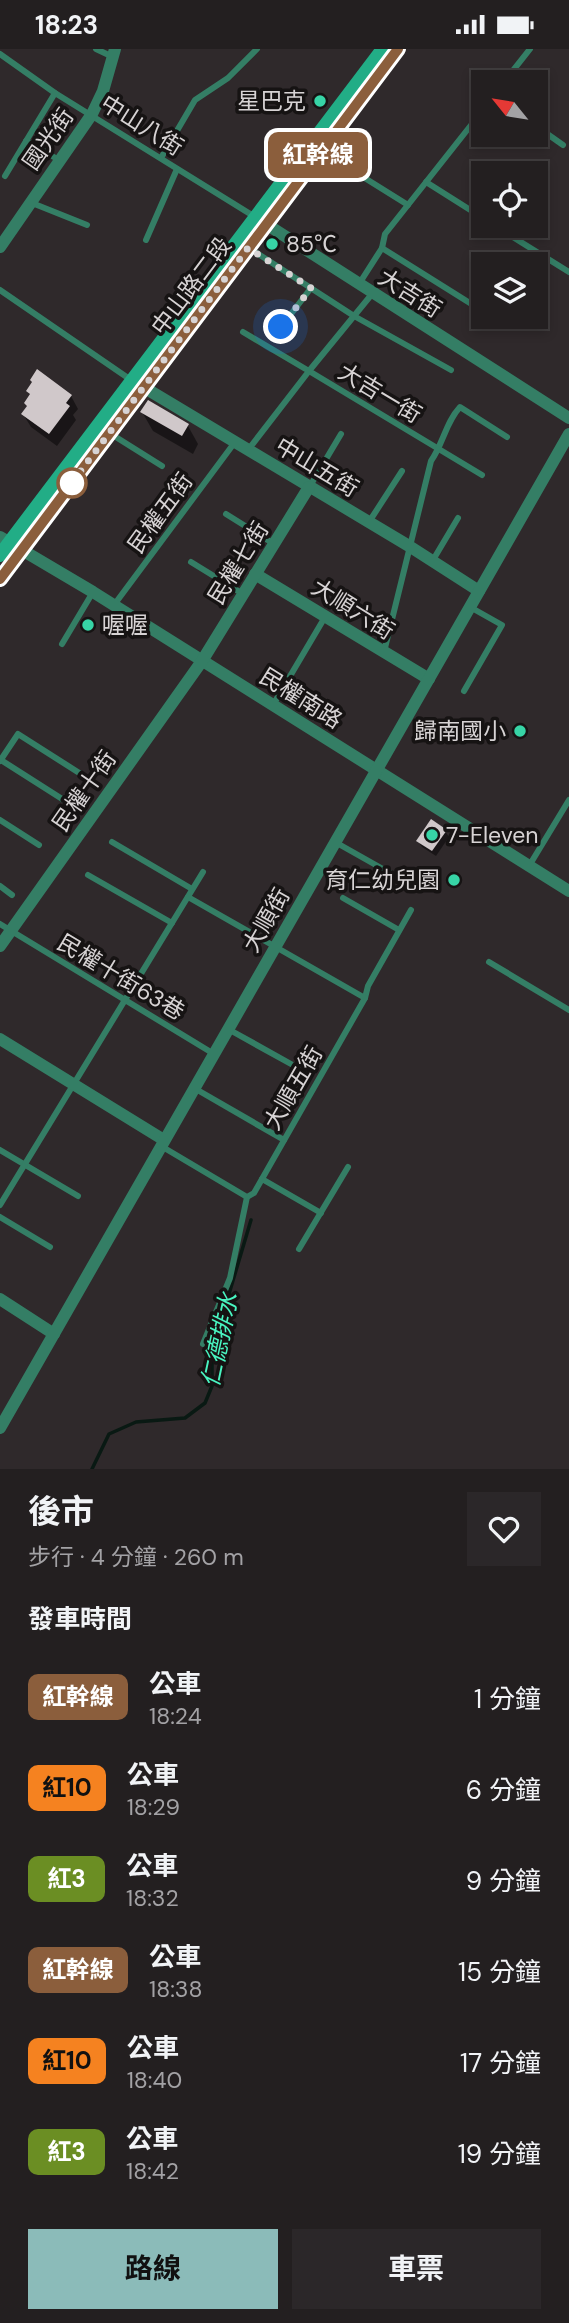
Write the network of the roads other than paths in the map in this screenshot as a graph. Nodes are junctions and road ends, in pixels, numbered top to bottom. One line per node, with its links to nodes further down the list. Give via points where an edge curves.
1 (96, 49): 6 (lane)
2 (257, 49): 16 (lane, via 228,78 195,100)
3 (383, 49): 24 (main road, 中山路二段)
4 (398, 49): 15 (main road, 中山路二段)
5 (530, 49): 8 (lane)
6 (114, 53): 10 (street, 國光街)
7 (0, 54): 9 (lane, 中山八街)
8 (513, 70)
9 (55, 93): 10 (lane, 中山八街); 13 (lane)
10 (92, 114): 16 (lane, 中山八街); 17 (street, 國光街)
11 (471, 125): 20 (lane)
12 (548, 134): 14 (lane)
13 (26, 141): 17 (lane); 19 (lane)
14 (563, 145)
15 (321, 151): 22 (lane); 24 (main road, 中山路二段)
16 (161, 158): 18 (lane, 中山八街)
17 (59, 160): 21 (street, 國光街)
18 (177, 169): 24 (lane, 中山八街); 27 (lane)
19 (5, 176)
20 (426, 182): 22 (lane); 23 (lane)
21 (30, 203): 25 (lane); 28 (street, 國光街)
22 (408, 205): 30 (lane, via 385,234)
23 (471, 210)
24 (260, 221): 29 (main road, 中山路二段); 32 (street, 大吉街); 42 (main road, 中山路二段)
25 (87, 226)
26 (514, 238): 31 (lane)
27 (146, 240)
28 (0, 247)
29 (248, 248): 33 (lane); 42 (main road, 中山路二段)
30 (382, 248): 32 (lane); 36 (lane)
31 (569, 272)
32 (358, 285): 35 (street, 大吉街)
33 (311, 288): 37 (lane); 38 (lane)
34 (0, 290): 42 (lane)
35 (372, 294): 37 (lane, 大吉一街); 43 (street, 大吉街)
36 (471, 304)
37 (354, 316): 40 (lane); 41 (lane, 大吉一街)
38 (281, 327)
39 (243, 332): 41 (lane)
40 (451, 370)
41 (309, 371): 49 (lane, 大吉一街); 50 (lane)
42 (138, 384): 44 (main road, 中山路二段); 48 (street, 中山五街); 59 (main road, 中山路二段)
43 (569, 418)
44 (109, 433): 51 (lane); 59 (main road, 中山路二段)
45 (569, 434): 65 (street, 大順街)
46 (341, 435): 54 (lane)
47 (507, 437): 49 (lane, via 460,407)
48 (234, 442): 50 (street, 中山五街); 68 (lane, 民權五街)
49 (439, 449): 53 (lane, 大吉一街); 60 (lane, via 431,461)
50 (248, 450): 54 (street, 中山五街)
51 (162, 466)
52 (402, 471): 57 (lane)
53 (482, 475)
54 (309, 487): 57 (street, 中山五街); 58 (street, 民權七街)
55 (226, 514): 58 (lane)
56 (458, 518): 62 (lane)
57 (368, 523): 60 (street, 中山五街)
58 (274, 544): 63 (street, 民權七街)
59 (7, 546): 64 (main road); 66 (street, 民權南路)
60 (409, 546): 62 (street, 中山五街); 72 (lane)
61 (191, 562): 67 (lane)
62 (432, 562): 65 (street, 中山五街)
63 (255, 575): 67 (street, 民權七街); 70 (street, 大順六街)
64 (0, 579)
65 (479, 591): 69 (street, 大順街)
66 (93, 592): 68 (street, 民權南路); 71 (lane)
67 (243, 594): 73 (street, 民權七街)
68 (114, 605): 73 (street, 民權南路)
69 (470, 607): 74 (street, 大順街); 75 (lane, via 502,625)
70 (325, 617): 72 (street, 大順六街); 76 (lane)
71 (62, 644)
72 (384, 653): 74 (street, 大順六街)
73 (202, 661): 76 (street, 民權南路); 98 (street, 民權十街)
74 (429, 679): 78 (street, 大順街)
75 (464, 691)
76 (273, 705): 78 (street, 民權南路)
77 (0, 761): 79 (lane, via 18,734); 81 (lane)
78 (376, 770): 84 (street, 大順街); 86 (street, 民權南路)
79 (84, 776)
80 (569, 800): 86 (lane)
81 (70, 804)
82 (0, 820): 85 (lane)
83 (112, 842): 91 (lane)
84 (335, 842): 88 (lane); 101 (street, 大順街)
85 (39, 845)
86 (529, 866): 92 (street, 民權南路)
87 (203, 871): 91 (lane)
88 (390, 873)
89 (88, 875): 97 (lane)
90 (0, 886): 93 (lane)
91 (192, 889): 94 (lane)
92 (569, 891)
93 (12, 895)
94 (188, 897): 97 (lane); 101 (lane)
95 (343, 898): 99 (lane)
96 (411, 910): 99 (lane, 大順五街)
97 (172, 923): 104 (lane)
98 (5, 927): 100 (street, 民權十街); 104 (lane, 民權十街63巷)
99 (399, 930): 103 (lane, 大順五街)
100 (0, 946)
101 (275, 947): 103 (lane); 106 (street, 大順街)
102 (489, 962): 105 (lane)
103 (365, 998): 112 (lane, 大順五街)
104 (125, 1000): 108 (lane, 民權十街63巷); 110 (lane)
105 (569, 1010)
106 (228, 1029): 108 (street, 大順街); 109 (lane)
107 (0, 1039): 110 (street)
108 (214, 1053): 111 (street, 大順街)
109 (291, 1064)
110 (73, 1085): 113 (street); 115 (lane)
111 (194, 1088): 112 (lane); 113 (street, 大順街)
112 (284, 1140): 117 (lane, 大順五街)
113 (162, 1143): 119 (lane); 126 (street, 大順街)
114 (0, 1150): 115 (lane)
115 (24, 1165): 118 (lane); 120 (lane)
116 (348, 1167): 121 (lane)
117 (261, 1179): 119 (lane, 大順五街); 121 (lane)
118 (78, 1196)
119 (247, 1197): 127 (lane, via 230,1278)
120 (0, 1205)
121 (321, 1213): 124 (lane)
122 (0, 1217): 123 (lane)
123 (50, 1247)
124 (299, 1249)
125 (0, 1299): 126 (street)
126 (54, 1333): 128 (street, 大順街)
127 (203, 1344)
128 (0, 1427)

